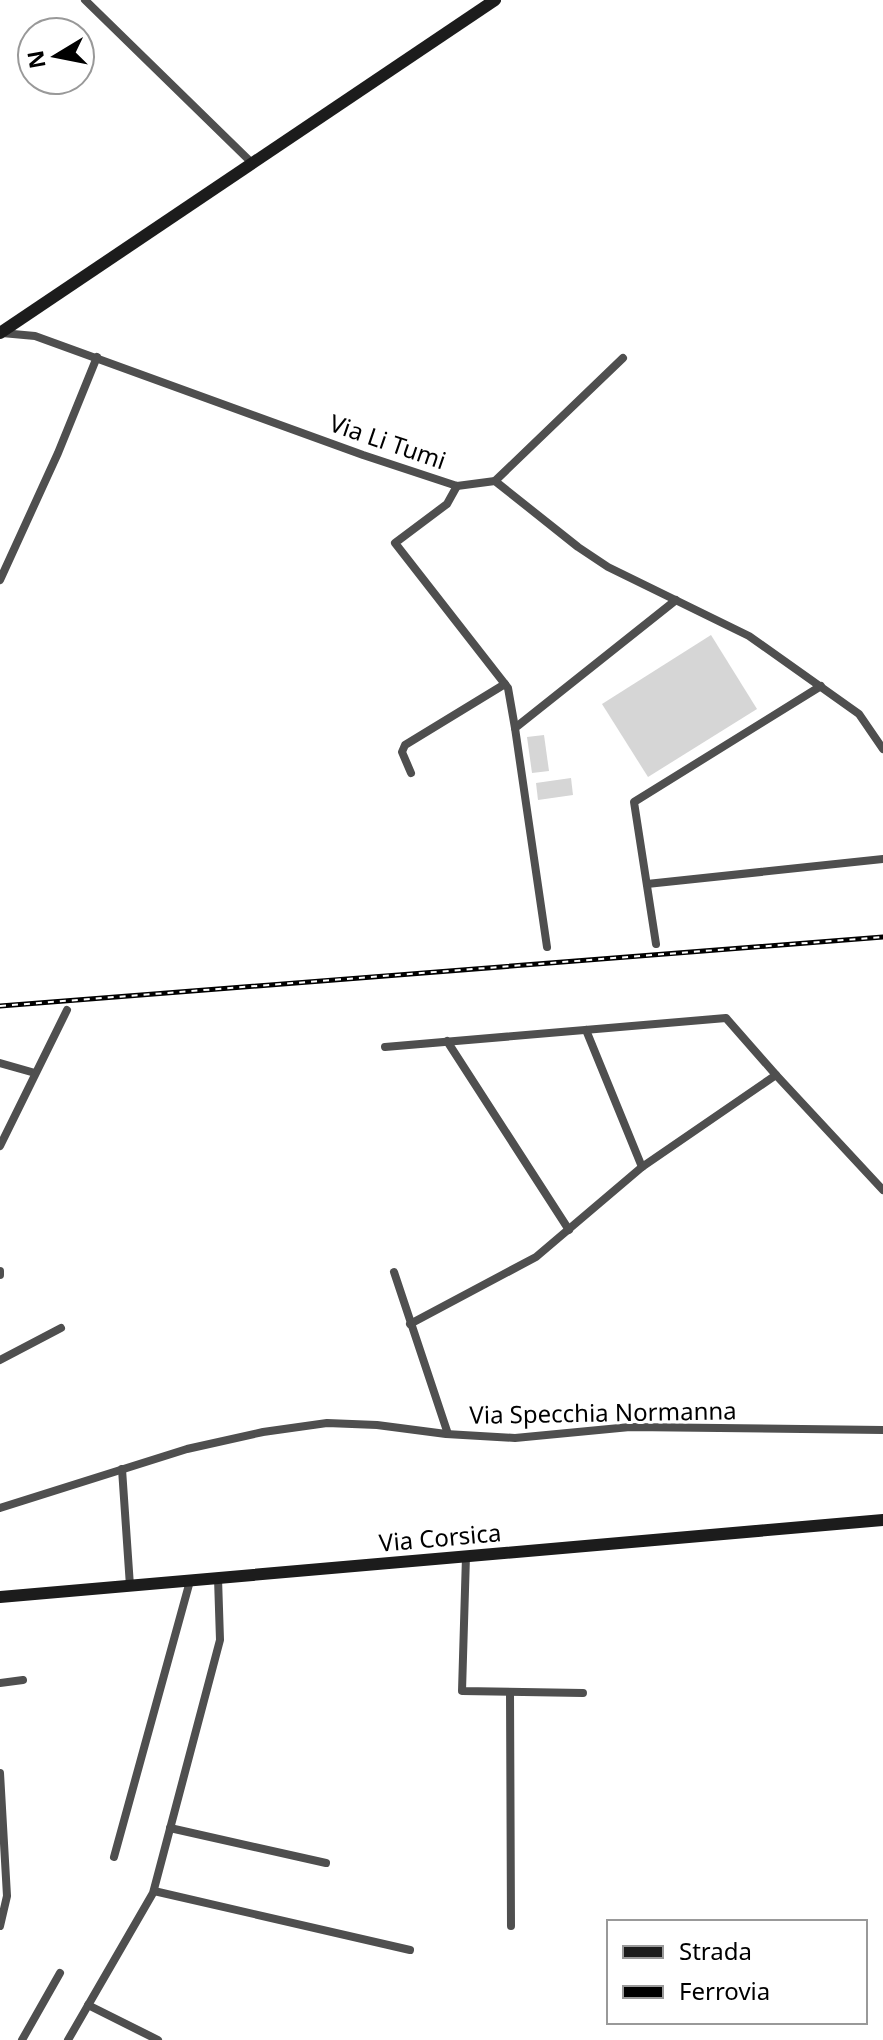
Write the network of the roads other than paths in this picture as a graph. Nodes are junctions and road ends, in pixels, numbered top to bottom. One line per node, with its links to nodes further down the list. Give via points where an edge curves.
1 (85, 0): 3 (street)
2 (495, 0): 3 (main road)
3 (253, 164): 4 (main road)
4 (0, 333): 5 (street, Via Li Tumi, via 35,336)
5 (97, 357): 8 (street, Via Li Tumi); 9 (street)
6 (623, 358): 7 (street)
7 (495, 481): 8 (street, Via Li Tumi); 10 (street, via 608,567)
8 (457, 486): 11 (street, via 447,504 395,543)
9 (0, 580)
10 (676, 600): 12 (street, via 749,636); 13 (street)
11 (505, 684): 13 (street); 15 (street, via 405,745 402,752)
12 (821, 686): 14 (street, via 859,714); 17 (street, via 634,802)
13 (515, 728): 19 (street)
14 (883, 749)
15 (411, 773)
16 (883, 859): 17 (street)
17 (647, 884): 18 (street)
18 (656, 944)
19 (547, 947)
20 (67, 1010): 25 (street)
21 (586, 1030): 22 (street); 26 (street, via 726,1018); 28 (street)
22 (447, 1041): 23 (street); 30 (street)
23 (385, 1047)
24 (0, 1063): 25 (street)
25 (35, 1073): 27 (street)
26 (776, 1075): 28 (street); 29 (street)
27 (0, 1146)
28 (642, 1167): 30 (street)
29 (883, 1190)
30 (569, 1230): 32 (street, via 536,1257)
31 (394, 1272): 32 (street)
32 (410, 1324): 36 (street)
33 (61, 1328): 34 (street)
34 (0, 1360)
35 (883, 1430): 36 (street, Via Specchia Normanna, via 630,1427 515,1438)
36 (448, 1434): 37 (street, Via Specchia Normanna, via 327,1423 263,1432)
37 (122, 1469): 38 (street, Via Specchia Normanna); 43 (street)
38 (0, 1508)
39 (883, 1520): 40 (main road, Via Corsica)
40 (466, 1556): 41 (main road, Via Corsica); 47 (street, via 462,1691)
41 (218, 1578): 42 (main road, Via Corsica); 51 (street, via 220,1640)
42 (190, 1581): 43 (main road, Via Corsica); 52 (street)
43 (130, 1586): 44 (main road, Via Corsica)
44 (0, 1597)
45 (23, 1680): 46 (street)
46 (0, 1683)
47 (510, 1692): 48 (street); 57 (street)
48 (583, 1693)
49 (0, 1773): 50 (street)
50 (1, 1788): 55 (street)
51 (170, 1828): 53 (street); 54 (street)
52 (114, 1857)
53 (326, 1863)
54 (154, 1891): 58 (street); 60 (street)
55 (3, 1896): 56 (street)
56 (0, 1926)
57 (511, 1926)
58 (410, 1950)
59 (60, 1973): 61 (street)
60 (88, 2005): 62 (street); 63 (street)
61 (22, 2040)
62 (68, 2040)
63 (158, 2040)

